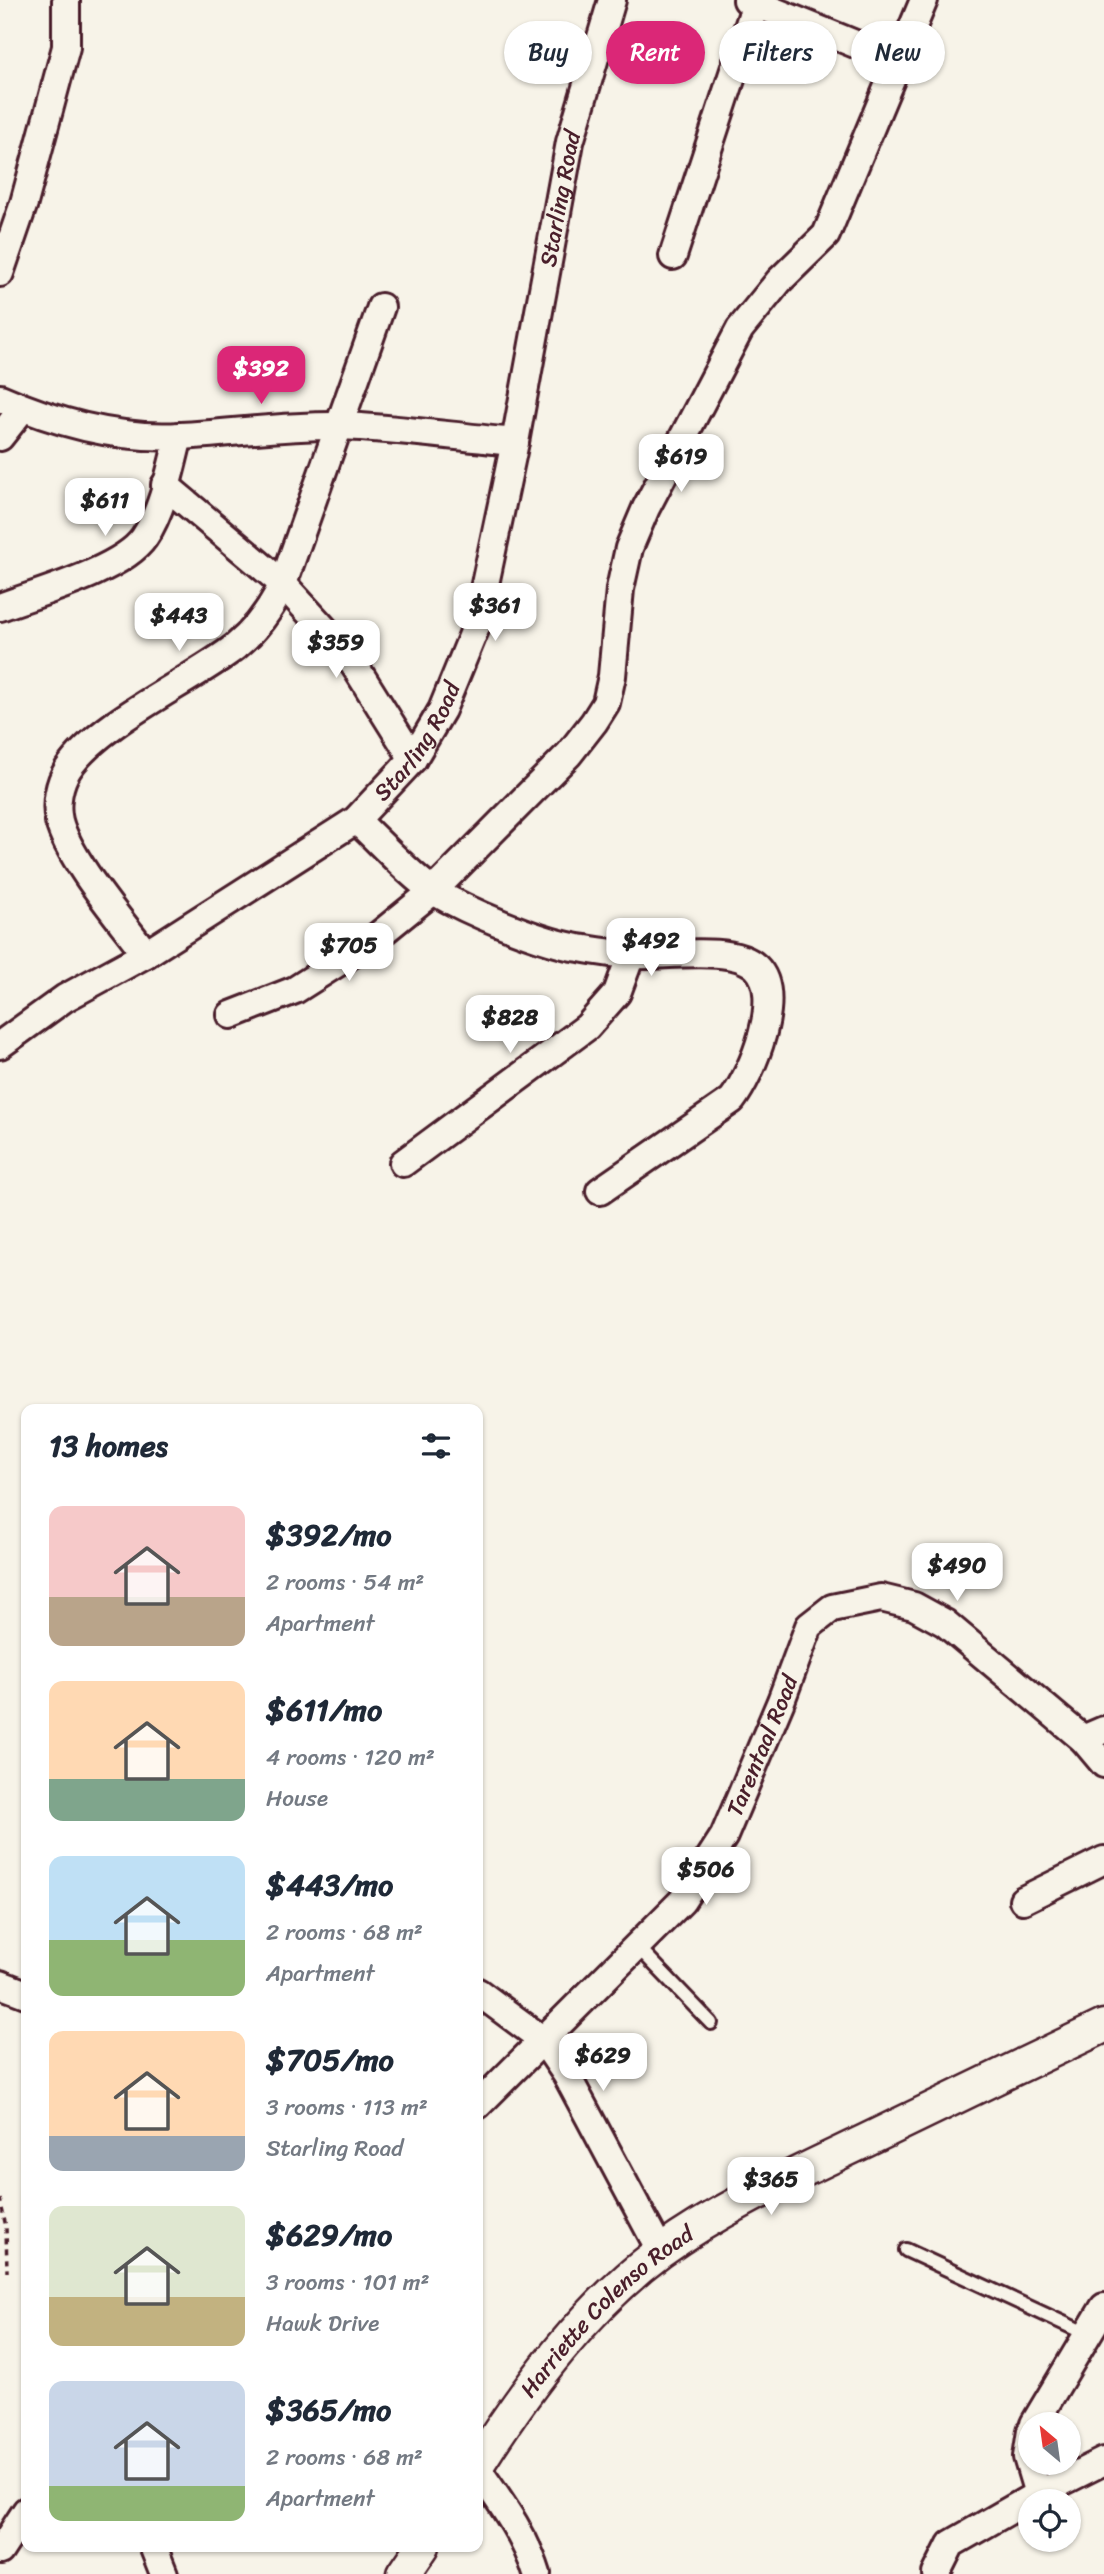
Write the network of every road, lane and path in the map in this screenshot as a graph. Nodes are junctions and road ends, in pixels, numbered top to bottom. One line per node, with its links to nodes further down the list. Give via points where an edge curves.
1 (66, 0): 9 (street, via 66,47)
2 (612, 0): 15 (street, Starling Road, via 570,142)
3 (924, 0): 5 (street)
4 (753, 1): 6 (street); 8 (street)
5 (915, 21)
6 (851, 42)
7 (888, 84): 21 (street, via 826,235 779,281 740,329 642,518 629,548 620,589 606,704 569,754)
8 (673, 256)
9 (0, 273)
10 (381, 307): 12 (street)
11 (12, 403): 13 (street, via 93,430); 14 (street)
12 (339, 426): 13 (street); 15 (street); 17 (street)
13 (179, 436): 16 (street)
14 (0, 437)
15 (515, 442): 19 (street, Starling Road, via 476,627 442,710)
16 (165, 485): 17 (street); 18 (street, via 143,540 88,575)
17 (283, 584): 19 (street, via 348,655); 22 (street, via 261,621 234,647 98,739 68,769 58,794 59,821 76,856)
18 (0, 607)
19 (413, 759): 20 (street, Starling Road)
20 (356, 820): 21 (street); 22 (street, Starling Road)
21 (433, 891): 23 (street, via 571,946); 24 (street, via 369,943 295,990)
22 (146, 954): 25 (street, Starling Road, via 65,998)
23 (631, 955): 26 (street, via 617,993 587,1027); 27 (street, via 733,955 760,972 768,1005 752,1066 732,1100)
24 (231, 1015)
25 (0, 1045)
26 (403, 1163)
27 (600, 1191)
28 (1094, 1735): 29 (street); 32 (street, Tarentaal Road, via 945,1623 914,1606 881,1598 832,1608 809,1626 724,1836 682,1901)
29 (1104, 1764)
30 (1104, 1860): 31 (street)
31 (1023, 1900)
32 (637, 1946): 36 (lane); 38 (street, Tarentaal Road)
33 (0, 1984): 34 (street)
34 (21, 1992)
35 (483, 1996): 38 (street)
36 (711, 2023)
37 (1104, 2026): 42 (street, Harriette Colenso Road, via 812,2166)
38 (543, 2040): 39 (street, Tarentaal Road); 42 (street, via 566,2074)
39 (483, 2100)
40 (0, 2199): 43 (path)
41 (906, 2250): 45 (lane)
42 (661, 2252): 47 (street, Harriette Colenso Road, via 567,2342)
43 (7, 2272)
44 (1104, 2306): 45 (street)
45 (1087, 2334): 46 (street)
46 (1041, 2412)
47 (483, 2456)
48 (1104, 2461): 50 (street)
49 (483, 2477): 58 (street, via 530,2553)
50 (1048, 2489)
51 (1018, 2505): 59 (street, via 951,2544)
52 (21, 2519): 53 (street)
53 (0, 2551)
54 (155, 2552): 56 (street)
55 (419, 2552): 57 (street)
56 (164, 2574)
57 (404, 2574)
58 (537, 2574)
59 (936, 2574)

